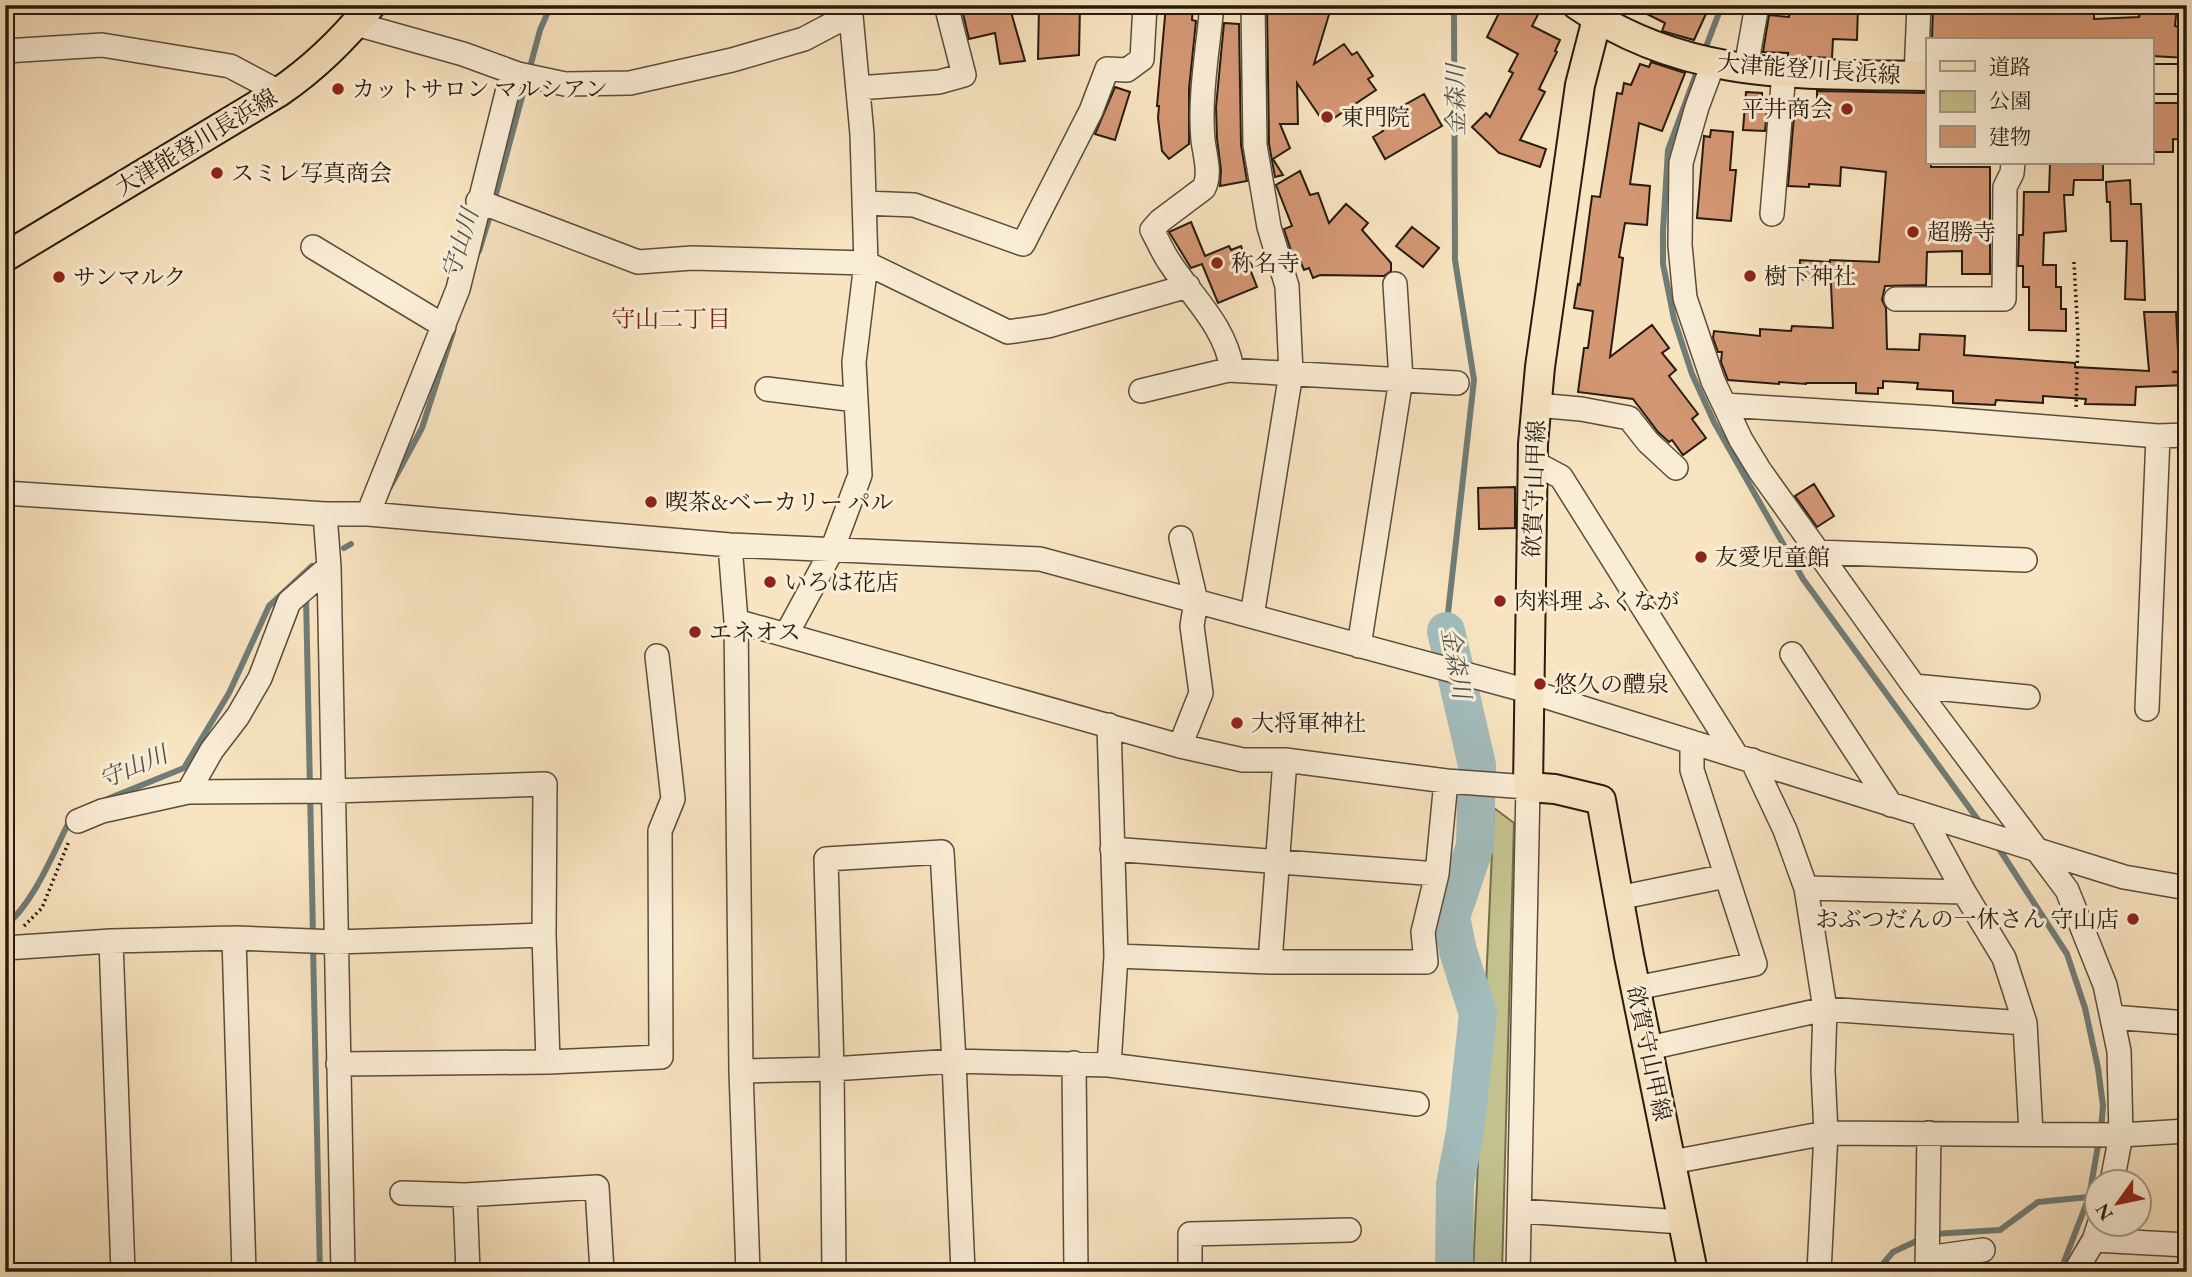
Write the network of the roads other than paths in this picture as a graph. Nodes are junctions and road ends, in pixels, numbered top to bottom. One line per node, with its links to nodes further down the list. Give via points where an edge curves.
1 (850, 5): 14 (street, via 840,20 804,39 732,61 630,83 565,84); 18 (street)
2 (946, 5): 18 (street, via 964,75 939,82)
3 (1145, 5): 21 (street, via 1142,59 1127,70 1107,69 1091,111 1023,244 914,205)
4 (1212, 5): 28 (street, via 1203,109 1208,180 1152,230)
5 (1253, 5): 32 (street, via 1255,145 1269,227 1287,286)
6 (1757, 5): 12 (street)
7 (1919, 5): 15 (street)
8 (1592, 10): 11 (main road, 大津能登川長浜線, via 1643,42); 38 (main road, 欲賀守山甲線)
9 (363, 15): 14 (street); 19 (main road, 大津能登川長浜線, via 310,71)
10 (5, 51): 19 (street, via 102,45 230,66)
11 (1704, 62): 12 (main road, 大津能登川長浜線); 39 (street, via 1683,152 1680,245 1685,298 1702,354)
12 (1748, 70): 13 (main road, 大津能登川長浜線)
13 (1784, 72): 15 (main road, 大津能登川長浜線); 23 (street)
14 (521, 75): 22 (street)
15 (1922, 76)
16 (2154, 79): 17 (main road)
17 (2187, 79)
18 (858, 88): 21 (street)
19 (279, 92): 25 (main road, 大津能登川長浜線)
20 (2013, 164): 29 (street, via 2005,187 2004,299)
21 (864, 203): 26 (street)
22 (486, 204): 26 (street, via 638,262 692,258); 30 (street)
23 (1772, 214)
24 (313, 247): 30 (street)
25 (5, 257)
26 (866, 263): 28 (street, via 1008,332 1048,326); 37 (street, via 854,362)
27 (1395, 284): 33 (street)
28 (1188, 286): 31 (street, via 1217,326)
29 (1896, 299)
30 (444, 326): 46 (street)
31 (1232, 370): 32 (street); 36 (street)
32 (1290, 373): 33 (street); 54 (street)
33 (1401, 379): 34 (street); 57 (street)
34 (1457, 383)
35 (767, 389): 37 (street)
36 (1141, 391)
37 (856, 400): 49 (street, via 860,475)
38 (1536, 405): 42 (main road, 欲賀守山甲線); 43 (street, via 1629,418)
39 (1725, 405): 41 (street); 50 (street, via 1760,471)
40 (2186, 433): 41 (street)
41 (2158, 436): 63 (street)
42 (1533, 462): 61 (main road, 欲賀守山甲線); 67 (street, via 1561,477)
43 (1676, 468)
44 (5, 493): 45 (street)
45 (325, 514): 46 (street); 52 (street)
46 (368, 514): 48 (street)
47 (1181, 538): 53 (street)
48 (730, 545): 49 (street); 55 (street)
49 (832, 550): 53 (street, via 1040,559); 56 (street)
50 (1817, 552): 51 (street); 60 (street)
51 (2025, 561)
52 (329, 567): 71 (street, via 289,602 260,678); 72 (street)
53 (1196, 601): 54 (street); 66 (street, via 1192,626 1201,693)
54 (1252, 616): 57 (street)
55 (736, 621): 56 (street); 104 (street)
56 (786, 635): 64 (street)
57 (1369, 648): 61 (street)
58 (1792, 654): 73 (street)
59 (657, 656): 99 (street, via 673,799 660,831 661,1057)
60 (1914, 686): 62 (street); 77 (street)
61 (1529, 692): 65 (street); 70 (main road, 欲賀守山甲線)
62 (2028, 697)
63 (2147, 709)
64 (1109, 725): 66 (street); 76 (street)
65 (1692, 741): 67 (street); 80 (street, via 1692,770)
66 (1180, 746): 68 (street, via 1243,760)
67 (1744, 757): 73 (street); 81 (street, via 1785,830)
68 (1285, 760): 69 (street); 78 (street)
69 (1446, 781): 70 (street); 79 (street)
70 (1528, 787): 84 (main road, 欲賀守山甲線, via 1601,800); 115 (street)
71 (188, 792): 72 (street); 75 (street, via 102,811)
72 (333, 792): 85 (street, via 545,784); 88 (street)
73 (1891, 805): 74 (street)
74 (1922, 815): 77 (street); 83 (street)
75 (78, 821)
76 (1112, 849): 78 (street); 90 (street)
77 (2039, 852): 82 (street, via 2124,877); 94 (street, via 2067,890 2105,985)
78 (1278, 862): 79 (street); 91 (street)
79 (1437, 874): 91 (street, via 1423,932 1426,962)
80 (1726, 876): 84 (street); 92 (street, via 1755,964)
81 (1807, 888): 83 (street); 93 (street)
82 (2187, 888)
83 (1964, 892): 95 (street, via 2004,958)
84 (1619, 898): 92 (main road, 欲賀守山甲線)
85 (544, 935): 88 (street); 99 (street)
86 (234, 938): 87 (street); 88 (street); 124 (street)
87 (111, 941): 89 (street); 123 (street)
88 (335, 942): 101 (street)
89 (5, 948)
90 (1116, 956): 91 (street); 102 (street)
91 (1269, 962)
92 (1636, 988): 97 (main road, 欲賀守山甲線)
93 (1825, 1009): 95 (street); 97 (street); 107 (street)
94 (2112, 1017): 96 (street); 110 (street, via 2119,1051)
95 (2025, 1023): 109 (street)
96 (2187, 1023)
97 (1649, 1048): 111 (main road, 欲賀守山甲線)
98 (954, 1061): 100 (street); 103 (street); 103 (street, via 942,852 839,858 826,859); 130 (street)
99 (548, 1062): 101 (street)
100 (1074, 1063): 102 (street); 131 (street, via 1076,1272)
101 (338, 1064): 125 (street)
102 (1109, 1065): 105 (street)
103 (832, 1069): 104 (street); 129 (street)
104 (741, 1071): 128 (street)
105 (1417, 1104)
106 (2187, 1131): 110 (street)
107 (1826, 1133): 108 (street); 111 (street); 135 (street)
108 (1929, 1133): 109 (street); 122 (street)
109 (2031, 1133): 110 (street)
110 (2118, 1134): 112 (street)
111 (1672, 1162): 116 (main road, 欲賀守山甲線)
112 (2114, 1168)
113 (402, 1193): 114 (street)
114 (465, 1195): 126 (street); 127 (street, via 597,1187)
115 (1520, 1211): 116 (street); 133 (street)
116 (1682, 1222): 134 (main road, 欲賀守山甲線)
117 (1349, 1230): 132 (street, via 1191,1234)
118 (2094, 1238): 136 (street)
119 (2139, 1238): 120 (street)
120 (2187, 1245)
121 (1983, 1250): 122 (street)
122 (1927, 1265)
123 (123, 1272)
124 (244, 1272)
125 (343, 1272)
126 (468, 1272)
127 (602, 1272)
128 (748, 1272)
129 (834, 1272)
130 (963, 1272)
131 (1072, 1272)
132 (1190, 1272)
133 (1518, 1272)
134 (1693, 1272)
135 (1819, 1272)
136 (2075, 1272)

